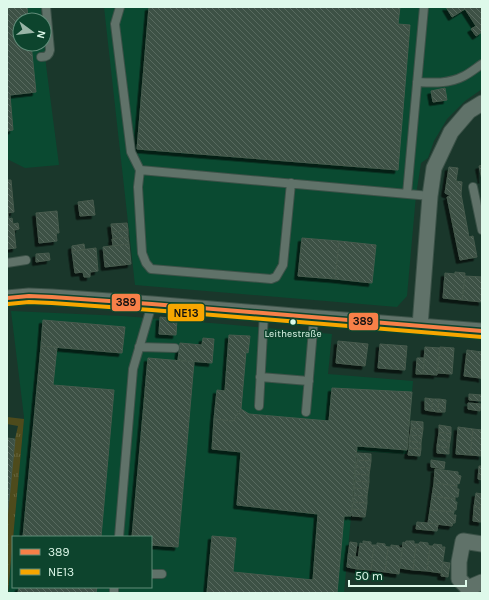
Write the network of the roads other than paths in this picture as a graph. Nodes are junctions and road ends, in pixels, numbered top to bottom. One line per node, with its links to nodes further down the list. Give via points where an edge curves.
1 (46, 7): 4 (lane, via 50,50 46,57)
2 (120, 7): 8 (lane, via 115,24 131,152)
3 (424, 7): 6 (lane)
4 (41, 57)
5 (482, 64): 6 (lane, via 452,81)
6 (417, 82): 11 (lane)
7 (482, 103): 12 (street, via 469,111 451,132 434,168)
8 (140, 170): 9 (lane); 9 (lane, via 138,187 142,253 151,269 271,279 276,276 283,265)
9 (291, 184): 11 (lane)
10 (473, 187): 13 (lane)
11 (406, 194): 12 (lane)
12 (430, 196): 20 (street)
13 (482, 230)
14 (26, 260): 15 (lane)
15 (7, 263)
16 (7, 298): 17 (street, via 29,296)
17 (152, 304): 18 (street); 22 (lane)
18 (264, 313): 19 (street); 24 (lane)
19 (314, 318): 20 (street); 25 (lane)
20 (420, 326): 21 (street)
21 (482, 331)
22 (139, 347): 23 (lane); 28 (lane, via 133,369)
23 (175, 348)
24 (260, 377): 25 (lane); 26 (lane)
25 (309, 381): 27 (lane)
26 (259, 406)
27 (306, 412)
28 (119, 536)
29 (482, 544): 33 (street, via 463,541 459,579)
30 (152, 574): 31 (lane)
31 (162, 574)
32 (482, 582): 33 (street)
33 (468, 590)

